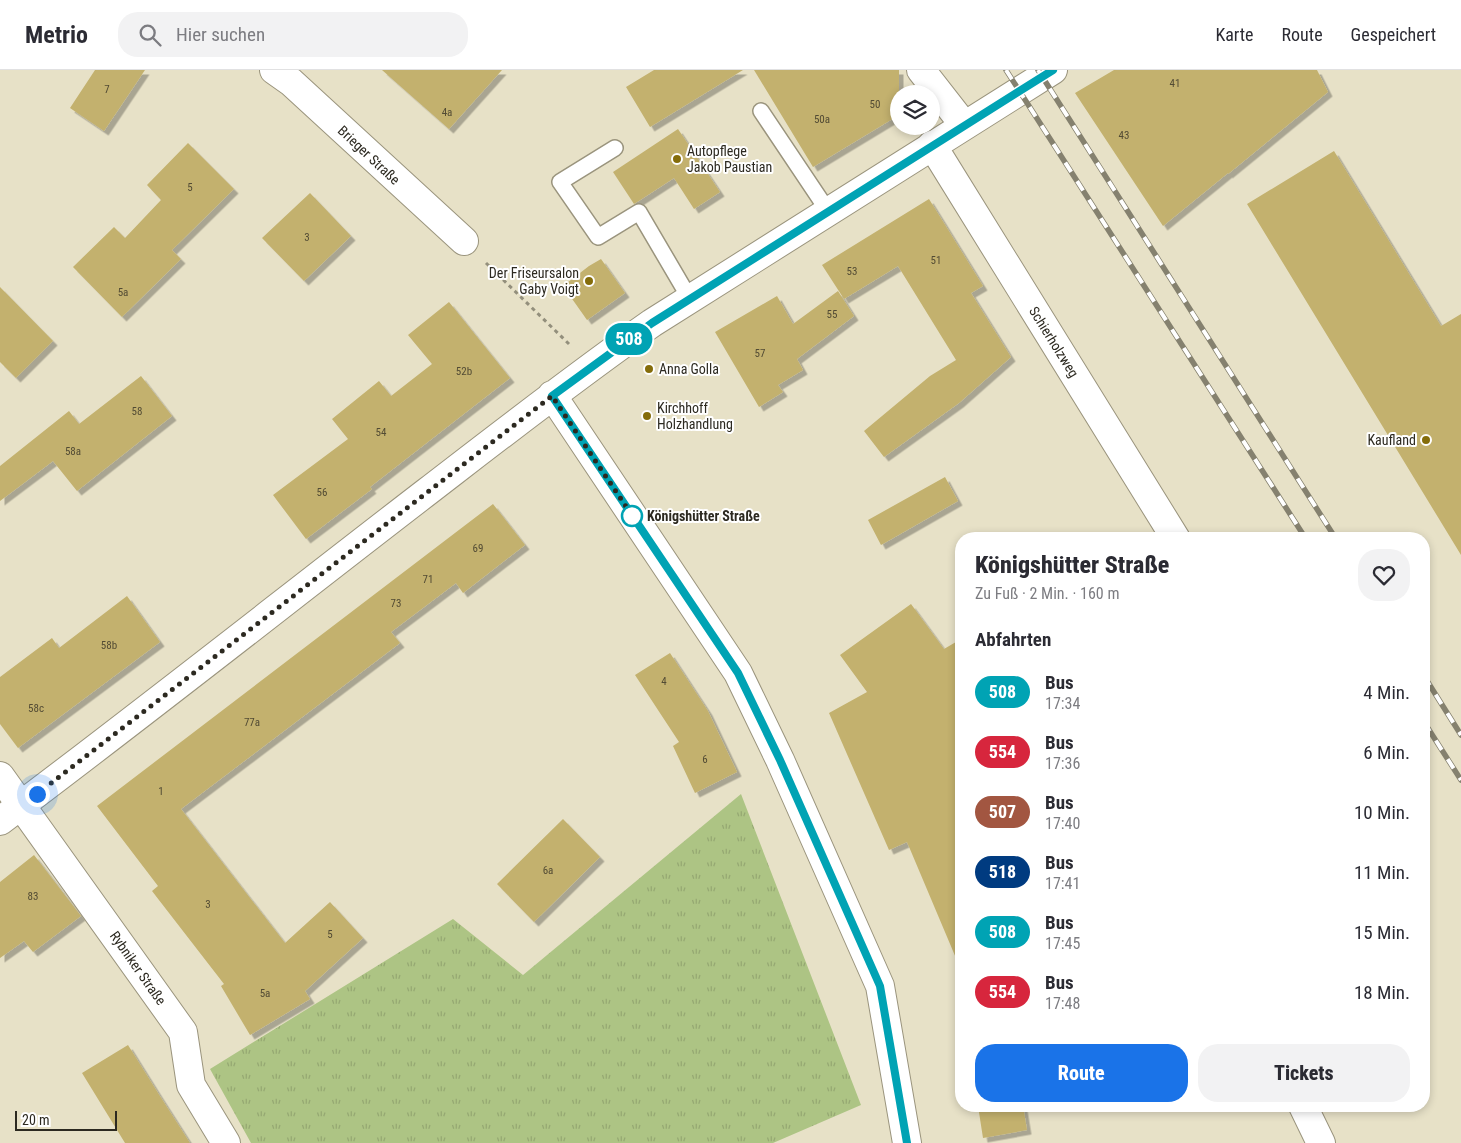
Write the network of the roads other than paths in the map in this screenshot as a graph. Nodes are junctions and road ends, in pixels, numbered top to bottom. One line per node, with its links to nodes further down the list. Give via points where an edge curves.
1 (274, 70): 9 (street, Brieger Straße)
2 (921, 70): 5 (street)
3 (1053, 70): 5 (street)
4 (761, 111): 8 (lane)
5 (964, 125): 6 (street)
6 (932, 146): 8 (street); 12 (street, Schierholzweg)
7 (615, 148): 10 (lane, via 560,182 598,237 639,212)
8 (828, 211): 10 (street)
9 (464, 241)
10 (690, 299): 11 (street)
11 (552, 396): 14 (street); 18 (street, via 738,673 776,751 880,986)
12 (1172, 532)
13 (0, 776): 14 (street)
14 (22, 805): 15 (street); 17 (street, Rybniker Straße, via 183,1032 192,1085)
15 (0, 821)
16 (1306, 1112): 19 (street)
17 (226, 1143)
18 (907, 1143)
19 (1322, 1143)

